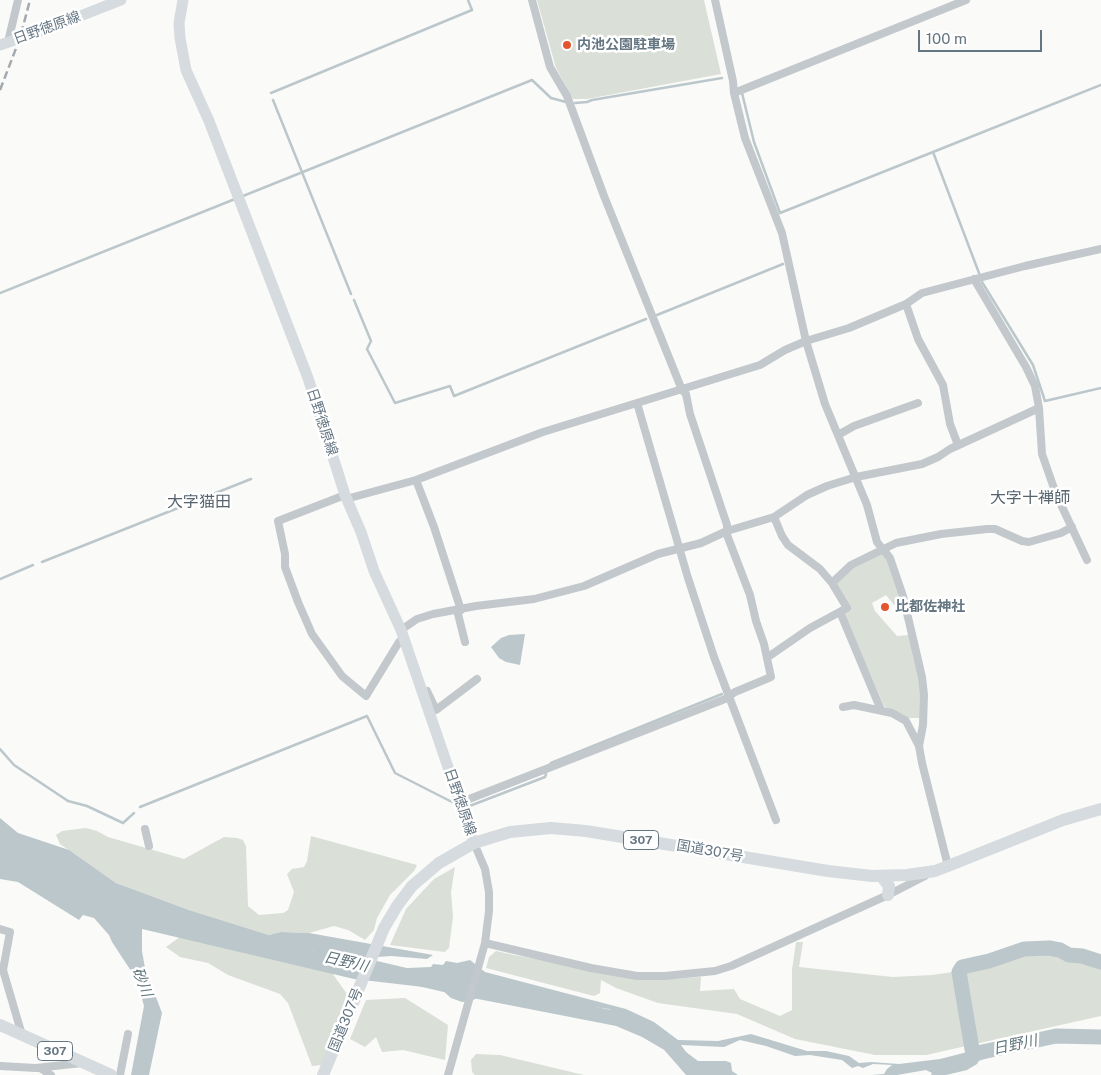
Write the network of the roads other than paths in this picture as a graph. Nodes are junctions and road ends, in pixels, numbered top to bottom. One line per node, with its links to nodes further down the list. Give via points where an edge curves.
1 (18, 0): 7 (street)
2 (121, 0): 7 (main road, 日野徳原線)
3 (183, 0): 21 (main road, 日野徳原線, via 179,23 186,70 209,121 308,378)
4 (532, 0): 13 (street, via 550,67 567,96)
5 (715, 0): 8 (street)
6 (966, 0): 8 (street)
7 (4, 44)
8 (734, 93): 12 (street, via 745,138 782,233)
9 (1101, 249): 10 (street)
10 (974, 279): 11 (street, via 922,293); 16 (street, via 1026,367)
11 (906, 304): 12 (street, via 849,328); 18 (street, via 918,339 943,385 950,424)
12 (806, 341): 13 (street, via 760,365); 17 (street)
13 (682, 390): 14 (street); 24 (street, via 686,394)
14 (637, 403): 20 (street, via 543,432); 25 (street)
15 (918, 403): 17 (street)
16 (1039, 408): 18 (street); 23 (street, via 1042,454)
17 (838, 435): 19 (street)
18 (958, 445): 19 (street, via 922,464)
19 (856, 476): 22 (street, via 807,495); 26 (street, via 877,542)
20 (416, 480): 21 (street); 29 (street)
21 (346, 497): 31 (main road, 日野徳原線); 31 (street, via 278,522 285,567 298,602 312,634 342,676 366,696)
22 (774, 517): 24 (street); 28 (street, via 788,545 820,569)
23 (1072, 527): 26 (street, via 1029,542 987,529 915,538); 27 (street)
24 (727, 531): 25 (street); 33 (street)
25 (680, 549): 29 (street, via 658,554 584,586); 36 (street, via 702,622)
26 (883, 550): 28 (street, via 852,565); 39 (street, via 890,558 903,596 922,676 923,726)
27 (1087, 560)
28 (832, 583): 30 (street, via 846,608)
29 (459, 610): 31 (street, via 417,619); 32 (street)
30 (840, 612): 33 (street); 38 (street)
31 (402, 634): 35 (main road, 日野徳原線)
32 (465, 642)
33 (768, 657): 36 (street, via 772,677)
34 (477, 679): 35 (street, via 436,710 427,691)
35 (422, 692): 40 (main road, 日野徳原線)
36 (730, 695): 40 (street); 42 (street)
37 (843, 706): 38 (street)
38 (881, 710): 39 (street, via 906,721)
39 (919, 746): 46 (street)
40 (459, 804): 44 (main road, 日野徳原線)
41 (1101, 809): 46 (highway, 国道307号 / 307, via 1064,820)
42 (776, 820)
43 (145, 829): 45 (street)
44 (474, 843): 48 (highway, 国道307号 / 307, via 510,832 551,828 828,871); 51 (street, via 490,892); 62 (highway, 国道307号 / 307, via 439,863 412,886 384,928)
45 (149, 846)
46 (948, 866): 47 (highway, 国道307号 / 307)
47 (935, 871): 48 (highway, 国道307号 / 307); 49 (street)
48 (881, 876): 49 (highway, via 889,886)
49 (888, 895): 51 (street, via 716,971 637,976)
50 (0, 929): 54 (street, via 10,932 2,970)
51 (484, 942): 58 (street)
52 (0, 1025): 54 (highway, 307)
53 (128, 1034): 61 (street)
54 (22, 1036): 55 (highway, 307)
55 (84, 1063): 57 (street); 60 (highway, 307)
56 (0, 1066): 57 (street)
57 (40, 1068): 59 (street)
58 (449, 1071)
59 (51, 1075)
60 (111, 1075)
61 (120, 1075)
62 (323, 1075)

